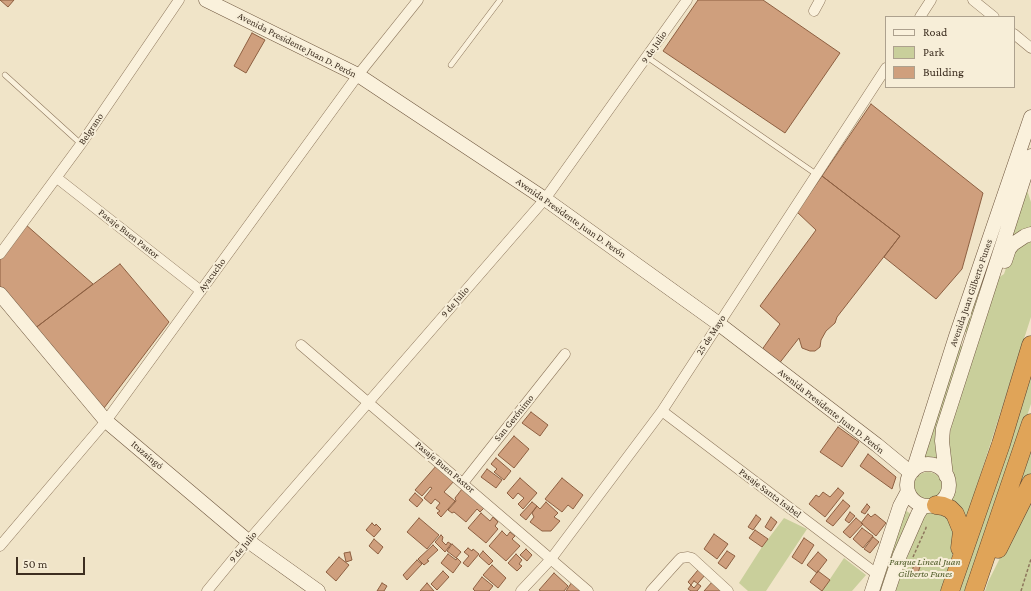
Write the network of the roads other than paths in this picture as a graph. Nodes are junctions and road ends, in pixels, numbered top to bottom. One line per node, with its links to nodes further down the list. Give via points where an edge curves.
1 (178, 0): 20 (street, Belgrano)
2 (206, 0): 18 (street, Avenida Presidente Juan D. Perón)
3 (418, 0): 18 (street, Ayacucho)
4 (500, 0): 15 (lane)
5 (687, 0): 14 (street, 9 de Julio)
6 (820, 0): 9 (street)
7 (931, 0): 10 (street)
8 (973, 0): 11 (street)
9 (814, 11)
10 (921, 16)
11 (993, 16)
12 (1015, 35): 13 (street)
13 (1031, 48)
14 (647, 57): 22 (lane); 24 (street, 9 de Julio)
15 (451, 65)
16 (885, 70): 22 (street, 25 de Mayo)
17 (6, 75): 20 (lane)
18 (358, 75): 24 (street, Avenida Presidente Juan D. Perón); 28 (street, Ayacucho)
19 (1031, 117): 31 (street, Avenida Juan Gilberto Funes)
20 (81, 144): 23 (street, Belgrano)
21 (1031, 156): 27 (street, Avenida Juan Gilberto Funes)
22 (816, 174): 30 (street, 25 de Mayo)
23 (57, 178): 26 (street, Belgrano); 28 (street, Pasaje Buen Pastor)
24 (545, 199): 30 (street, Avenida Presidente Juan D. Perón); 36 (street, 9 de Julio)
25 (1031, 234): 27 (street, via 1013,244 1001,271)
26 (0, 254)
27 (990, 280): 32 (street, Avenida Juan Gilberto Funes)
28 (201, 291): 38 (street, Ayacucho)
29 (0, 294): 38 (street, Ituzaingó)
30 (718, 324): 37 (street, 25 de Mayo); 40 (street, Avenida Presidente Juan D. Perón)
31 (956, 336): 32 (street); 40 (street, Avenida Juan Gilberto Funes)
32 (972, 340): 41 (street, Avenida Juan Gilberto Funes, via 943,429)
33 (301, 345): 36 (street, Pasaje Buen Pastor)
34 (1031, 345): 58 (highway, via 1001,444)
35 (565, 354): 42 (street, San Gerónimo)
36 (369, 402): 42 (street, Pasaje Buen Pastor); 46 (street, 9 de Julio)
37 (662, 411): 48 (street, 25 de Mayo); 49 (street, Pasaje Santa Isabel)
38 (106, 421): 46 (street, Ituzaingó); 47 (street, Ayacucho)
39 (1031, 422): 59 (highway)
40 (912, 472): 41 (street, via 918,467 931,465); 44 (street, via 907,481)
41 (946, 476): 45 (street, via 946,496 941,501)
42 (463, 482): 48 (street, Pasaje Buen Pastor)
43 (1031, 483): 60 (highway)
44 (908, 491): 45 (street, via 913,501); 49 (street, via 900,506)
45 (929, 505): 57 (street, via 918,514); 58 (highway, via 950,509 962,531)
46 (248, 540): 50 (street, 9 de Julio); 51 (street, Ituzaingó)
47 (0, 546)
48 (551, 558): 52 (street, 25 de Mayo); 53 (street, Pasaje Buen Pastor)
49 (878, 575): 56 (street)
50 (207, 591)
51 (318, 591)
52 (521, 591)
53 (588, 591)
54 (652, 591): 55 (street, via 681,558 688,557)
55 (728, 591)
56 (872, 591)
57 (888, 591)
58 (950, 591)
59 (974, 591)
60 (979, 591)

